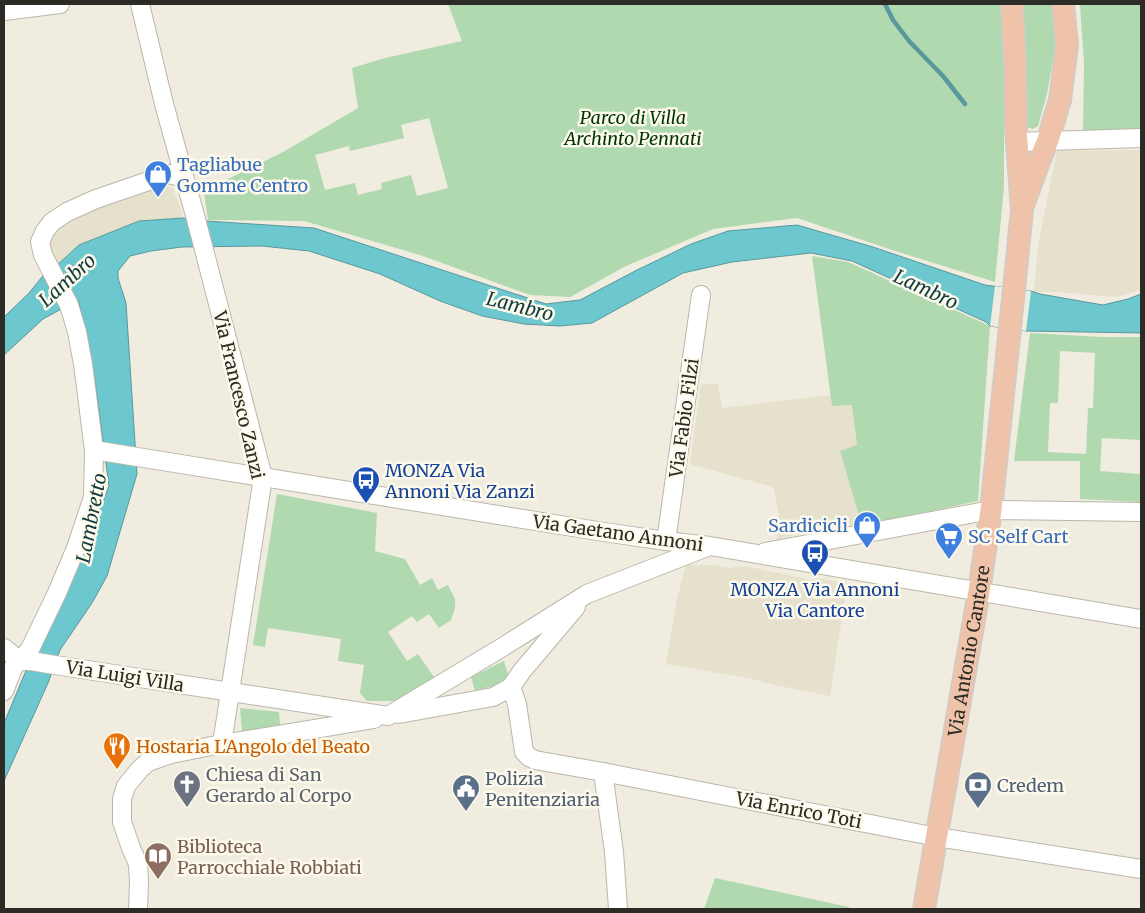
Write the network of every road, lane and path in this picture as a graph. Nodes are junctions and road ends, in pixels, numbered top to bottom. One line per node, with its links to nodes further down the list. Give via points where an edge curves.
1 (60, 4): 5 (street)
2 (140, 4): 9 (street)
3 (1012, 4): 8 (main road)
4 (1063, 4): 7 (main road, via 1067,45 1060,100)
5 (4, 11)
6 (1141, 138): 7 (street)
7 (1048, 140): 8 (street); 10 (main road)
8 (1017, 142): 10 (main road)
9 (184, 178): 12 (street, via 169,174 96,199 52,222 40,242 43,255 69,305 77,332); 13 (street, Via Francesco Zanzi)
10 (1022, 210): 14 (main road, Via Antonio Cantore)
11 (701, 295): 16 (street, Via Fabio Filzi)
12 (98, 451): 13 (street, Via Gaetano Annoni); 24 (street, via 92,497 76,548)
13 (263, 477): 16 (street, Via Gaetano Annoni); 29 (street, Via Francesco Zanzi)
14 (991, 510): 15 (street); 18 (street); 19 (main road, Via Antonio Cantore)
15 (1141, 512)
16 (666, 541): 17 (street, Via Gaetano Annoni)
17 (710, 546): 18 (street, Via Gaetano Annoni); 20 (street)
18 (752, 554): 19 (street, Via Gaetano Annoni)
19 (979, 591): 21 (street, Via Gaetano Annoni); 34 (main road, Via Antonio Cantore)
20 (587, 594): 23 (street); 26 (street)
21 (1141, 619)
22 (4, 648): 24 (street)
23 (501, 648): 25 (street); 26 (street, via 520,662)
24 (25, 661): 28 (street, via 14,666); 29 (street, Via Luigi Villa)
25 (466, 669): 30 (street, via 463,678); 31 (street)
26 (522, 671): 27 (street)
27 (511, 687): 30 (street, via 493,697); 33 (street, Via Enrico Toti, via 524,752 535,760)
28 (4, 691)
29 (230, 692): 31 (street, Via Luigi Villa); 32 (street, Via Francesco Zanzi)
30 (474, 700): 31 (street)
31 (388, 716): 32 (street)
32 (222, 744): 36 (street, via 148,762 126,786 122,799 122,822 138,864)
33 (603, 772): 34 (street, Via Enrico Toti); 37 (street)
34 (937, 837): 35 (street, Via Enrico Toti); 38 (main road, Via Antonio Cantore)
35 (1141, 869)
36 (138, 909)
37 (618, 909)
38 (924, 909)

